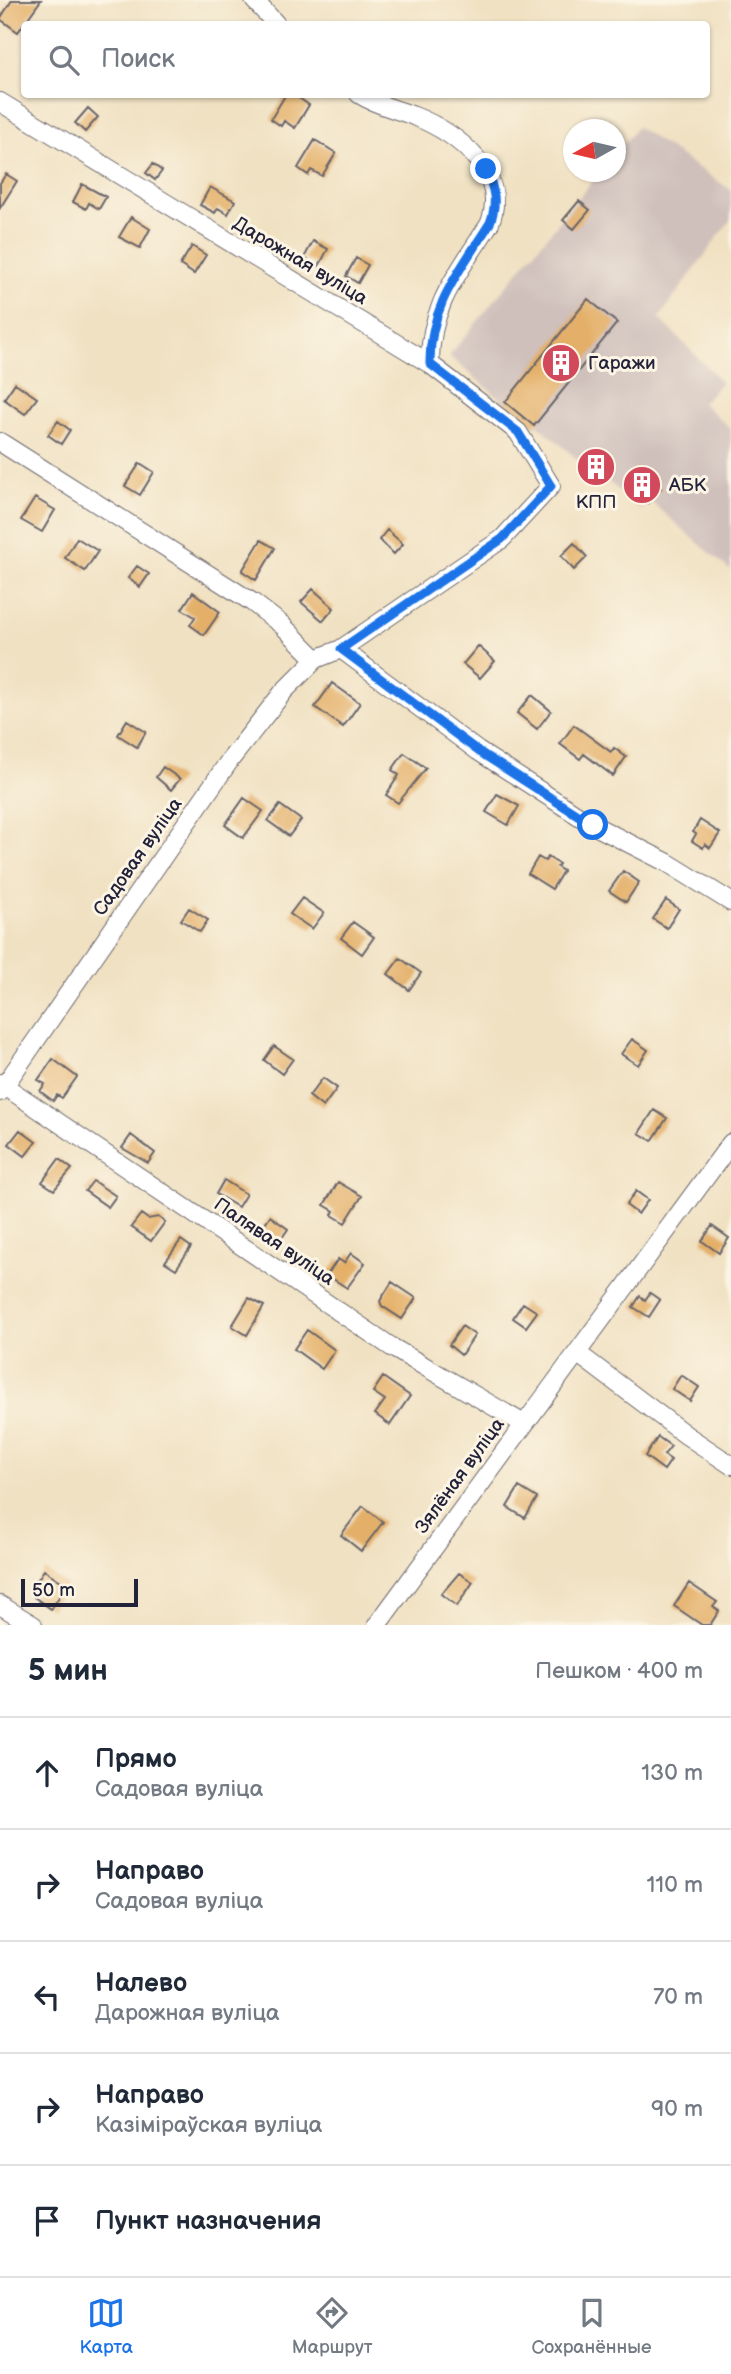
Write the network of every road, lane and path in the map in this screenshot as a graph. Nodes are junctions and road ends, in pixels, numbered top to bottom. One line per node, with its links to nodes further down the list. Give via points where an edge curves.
1 (254, 0): 2 (street)
2 (273, 21)
3 (369, 98): 5 (street, via 416,117 463,146 486,169 495,192 490,223 435,316)
4 (0, 102): 5 (street, Дарожная вуліца)
5 (430, 364): 7 (street, Дарожная вуліца, via 518,432)
6 (0, 442): 9 (street, via 252,603)
7 (551, 486): 8 (street, Садовая вуліца, via 502,539)
8 (341, 649): 9 (street, Садовая вуліца); 10 (street, via 478,751 570,810)
9 (316, 659): 11 (street, Садовая вуліца, via 284,691 230,760)
10 (731, 902)
11 (1, 1087): 14 (street, Палявая вуліца, via 393,1348)
12 (731, 1143): 13 (street, Зялёная вуліца)
13 (576, 1353): 14 (street, Зялёная вуліца); 15 (street)
14 (524, 1424): 18 (street, Зялёная вуліца)
15 (731, 1465)
16 (0, 1605): 17 (street)
17 (33, 1625)
18 (377, 1625)

